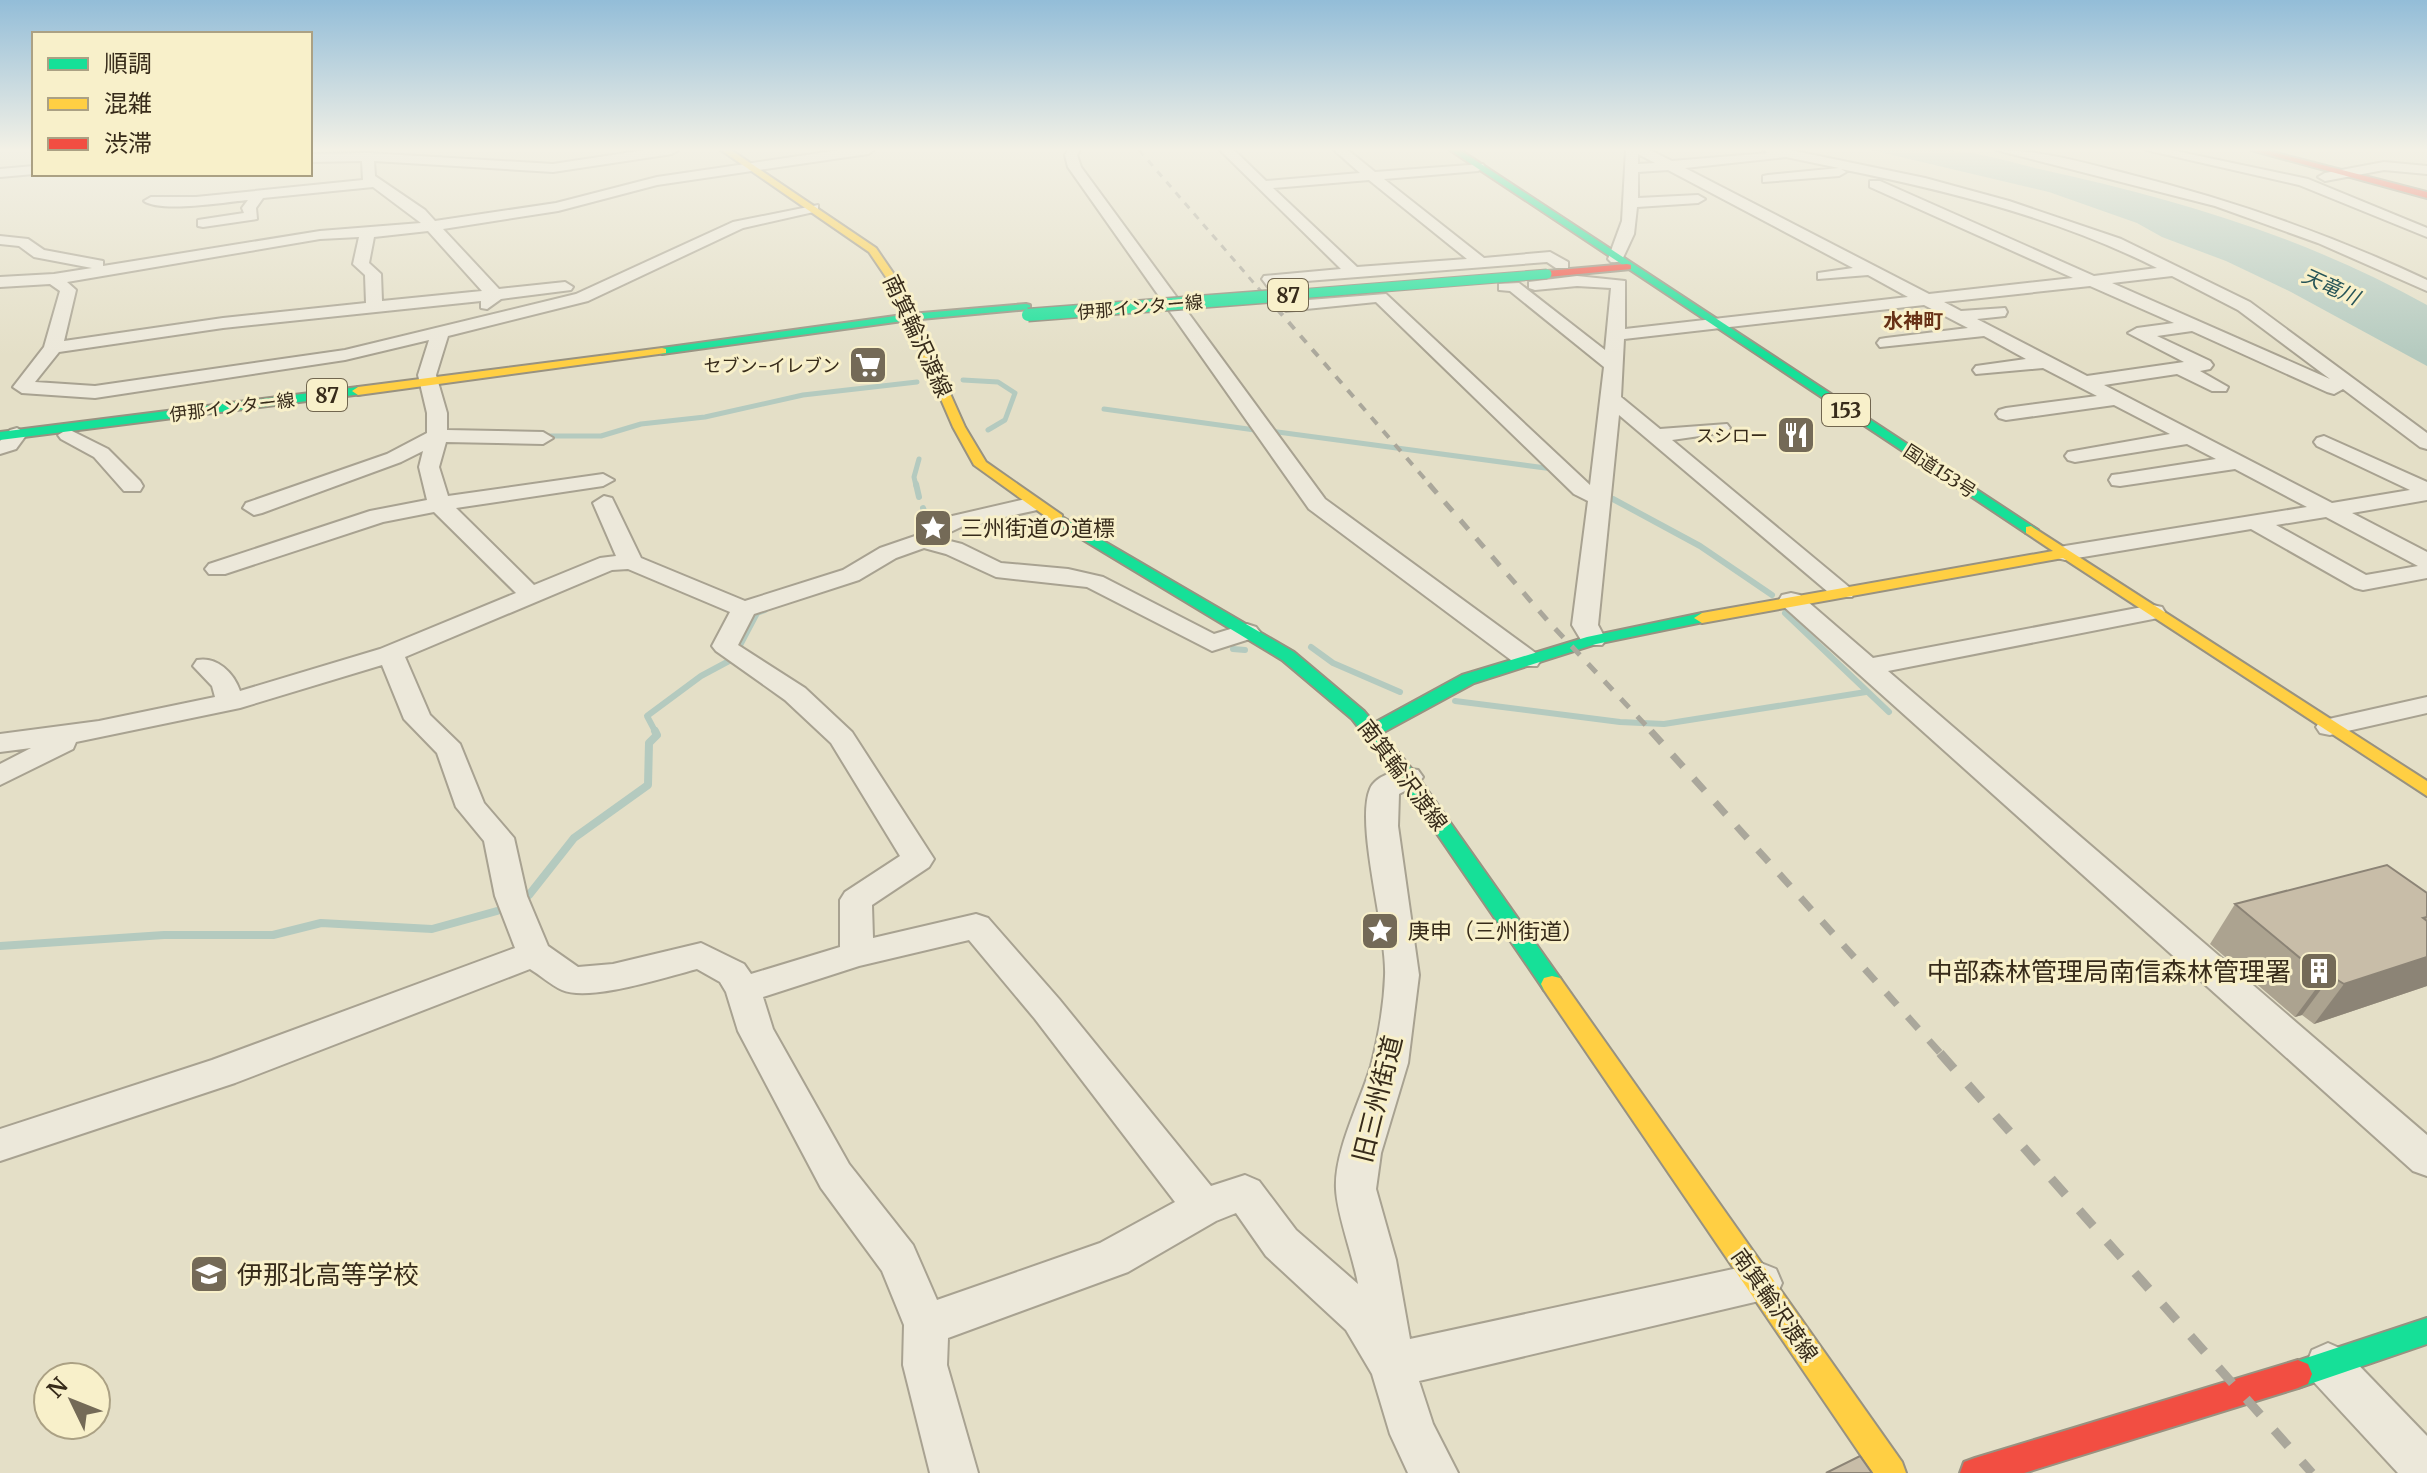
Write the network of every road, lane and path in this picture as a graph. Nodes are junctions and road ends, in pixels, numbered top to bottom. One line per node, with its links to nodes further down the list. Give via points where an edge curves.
1 (233, 219): 16 (street)
2 (425, 219): 17 (street)
3 (475, 219): 17 (street)
4 (766, 219): 24 (street, via 738,225)
5 (828, 219): 48 (main road, 南箕輪沢渡線, via 873,250)
6 (1112, 219): 105 (street, via 1317,504)
7 (1300, 219): 28 (street)
8 (1427, 219): 22 (street)
9 (1556, 219): 23 (main road, 国道153号 / 153)
10 (1628, 219): 23 (street)
11 (1772, 219): 26 (street)
12 (1954, 219): 35 (street)
13 (2047, 219): 27 (street, via 2116,242)
14 (2271, 219): 30 (street)
15 (2392, 219): 19 (street)
16 (203, 223)
17 (431, 225): 18 (street); 41 (street)
18 (355, 230): 25 (street, via 212,247); 45 (street, via 363,243 361,264 373,274)
19 (2427, 233)
20 (0, 240): 25 (street, via 23,242 39,254)
21 (631, 256): 24 (street)
22 (1480, 262): 28 (street); 29 (street, via 1550,257)
23 (1622, 263): 29 (main road, 伊那インター線 / 87); 49 (main road, 国道153号 / 153)
24 (651, 265): 34 (street)
25 (117, 268): 33 (street)
26 (1871, 270): 32 (street); 37 (street)
27 (2177, 271): 35 (street); 68 (street, via 2244,306)
28 (1353, 272): 42 (street, via 1270,279 1292,307)
29 (1560, 272): 38 (street); 48 (main road, 伊那インター線 / 87, bridge); 53 (street, via 1619,284)
30 (2403, 274): 31 (street); 39 (street)
31 (2427, 275)
32 (1824, 276)
33 (54, 279): 36 (street); 44 (street); 55 (street, via 68,290)
34 (618, 281): 41 (street); 51 (street, via 582,298)
35 (2094, 281): 43 (street); 50 (street)
36 (0, 282)
37 (1897, 284): 40 (street); 43 (street)
38 (1513, 286): 42 (street); 57 (street)
39 (2427, 286)
40 (1818, 293)
41 (495, 295): 45 (street); 51 (street, via 469,320)
42 (1380, 297): 85 (street, via 1582,489)
43 (1927, 300): 47 (street); 49 (street)
44 (30, 301)
45 (374, 307): 55 (street)
46 (1999, 312): 47 (street)
47 (1958, 316): 52 (street)
48 (912, 321): 61 (main road, 伊那インター線 / 87); 87 (main road, 南箕輪沢渡線, via 971,451 996,478)
49 (1717, 324): 53 (street); 92 (main road, 国道153号 / 153)
50 (2194, 326): 58 (street, via 2137,333 2204,365); 68 (street)
51 (447, 330): 61 (street); 65 (street, via 312,362)
52 (1986, 331): 54 (street); 56 (street)
53 (1616, 335): 57 (street)
54 (1886, 343)
55 (53, 348): 62 (street)
56 (2046, 362): 59 (street); 60 (street)
57 (1613, 365): 66 (street)
58 (2180, 369): 60 (street); 63 (street)
59 (1982, 370)
60 (2085, 382): 67 (street)
61 (428, 383): 71 (main road, 伊那インター線 / 87); 73 (street)
62 (22, 387): 64 (street); 65 (street)
63 (2219, 387)
64 (0, 390)
65 (95, 392): 71 (street)
66 (1611, 399): 74 (street); 85 (street)
67 (2118, 399): 69 (street); 75 (street)
68 (2377, 406): 78 (street)
69 (2006, 414)
70 (1720, 428): 74 (street)
71 (64, 432): 72 (main road, 伊那インター線 / 87); 83 (street, via 101,453)
72 (8, 435): 79 (street, via 9,445)
73 (437, 436): 76 (street); 86 (street, via 429,467); 88 (street, via 394,458)
74 (1655, 436): 97 (street)
75 (2191, 437): 80 (street); 81 (street)
76 (543, 438)
77 (2324, 442): 84 (street)
78 (2427, 443)
79 (0, 448)
80 (2075, 456)
81 (2239, 462): 82 (street); 89 (street)
82 (2120, 480)
83 (132, 486)
84 (2427, 492): 89 (street)
85 (1600, 498): 103 (street, via 1585,625)
86 (439, 504): 94 (street, via 603,492); 95 (street, via 378,516); 98 (street)
87 (1034, 504): 91 (street, via 945,525); 102 (main road, 南箕輪沢渡線)
88 (254, 508)
89 (2328, 509): 90 (street); 93 (street)
90 (2254, 522): 92 (street); 96 (street, via 2363,583)
91 (923, 541): 100 (street, via 888,553 851,575); 102 (street, via 954,549 996,570 1095,582 1212,643)
92 (2065, 553): 97 (main road); 101 (main road, 国道153号 / 153)
93 (2427, 561)
94 (631, 562): 98 (street, via 608,563); 100 (street)
95 (217, 569)
96 (2427, 571)
97 (1843, 592): 99 (main road)
98 (530, 595): 104 (street)
99 (1791, 600): 103 (main road); 107 (street)
100 (744, 609): 118 (street, via 725,646 795,694 842,738 918,859 856,900)
101 (2153, 612): 107 (street); 110 (main road, 国道153号 / 153)
102 (1247, 632): 111 (main road, 南箕輪沢渡線, via 1298,664)
103 (1593, 640): 105 (main road)
104 (390, 653): 108 (street); 117 (street, via 418,719 450,750 471,807 499,838 511,896)
105 (1528, 660): 111 (main road, via 1468,679)
106 (206, 666): 108 (street, via 224,683)
107 (1867, 667): 121 (street)
108 (230, 702): 112 (street)
109 (2427, 705): 110 (street)
110 (2330, 727): 116 (main road, 国道153号 / 153)
111 (1373, 731): 115 (main road, 南箕輪沢渡線)
112 (78, 735): 113 (street); 114 (street)
113 (0, 743)
114 (0, 776)
115 (1408, 777): 123 (main road, 南箕輪沢渡線); 126 (street, 旧三州街道, via 1384,790 1383,826 1402,975 1390,1063 1356,1189 1375,1260)
116 (2427, 790)
117 (534, 954): 119 (street, via 572,980 613,977 701,956 732,973); 120 (street, via 222,1072)
118 (857, 954): 119 (street); 122 (street, via 976,917)
119 (743, 990): 124 (street, via 756,1031 835,1176 898,1259)
120 (0, 1145)
121 (2427, 1159)
122 (1203, 1207): 124 (street, via 1113,1258); 126 (street, via 1245,1193 1281,1243 1361,1315)
123 (1761, 1283): 126 (street); 131 (main road, 南箕輪沢渡線)
124 (926, 1325): 129 (street, via 925,1365)
125 (2427, 1331): 127 (main road)
126 (1392, 1365): 130 (street, 旧三州街道, via 1413,1434)
127 (2328, 1365): 128 (street); 132 (main road)
128 (2427, 1470)
129 (954, 1473)
130 (1434, 1473)
131 (1891, 1473)
132 (1975, 1473)

